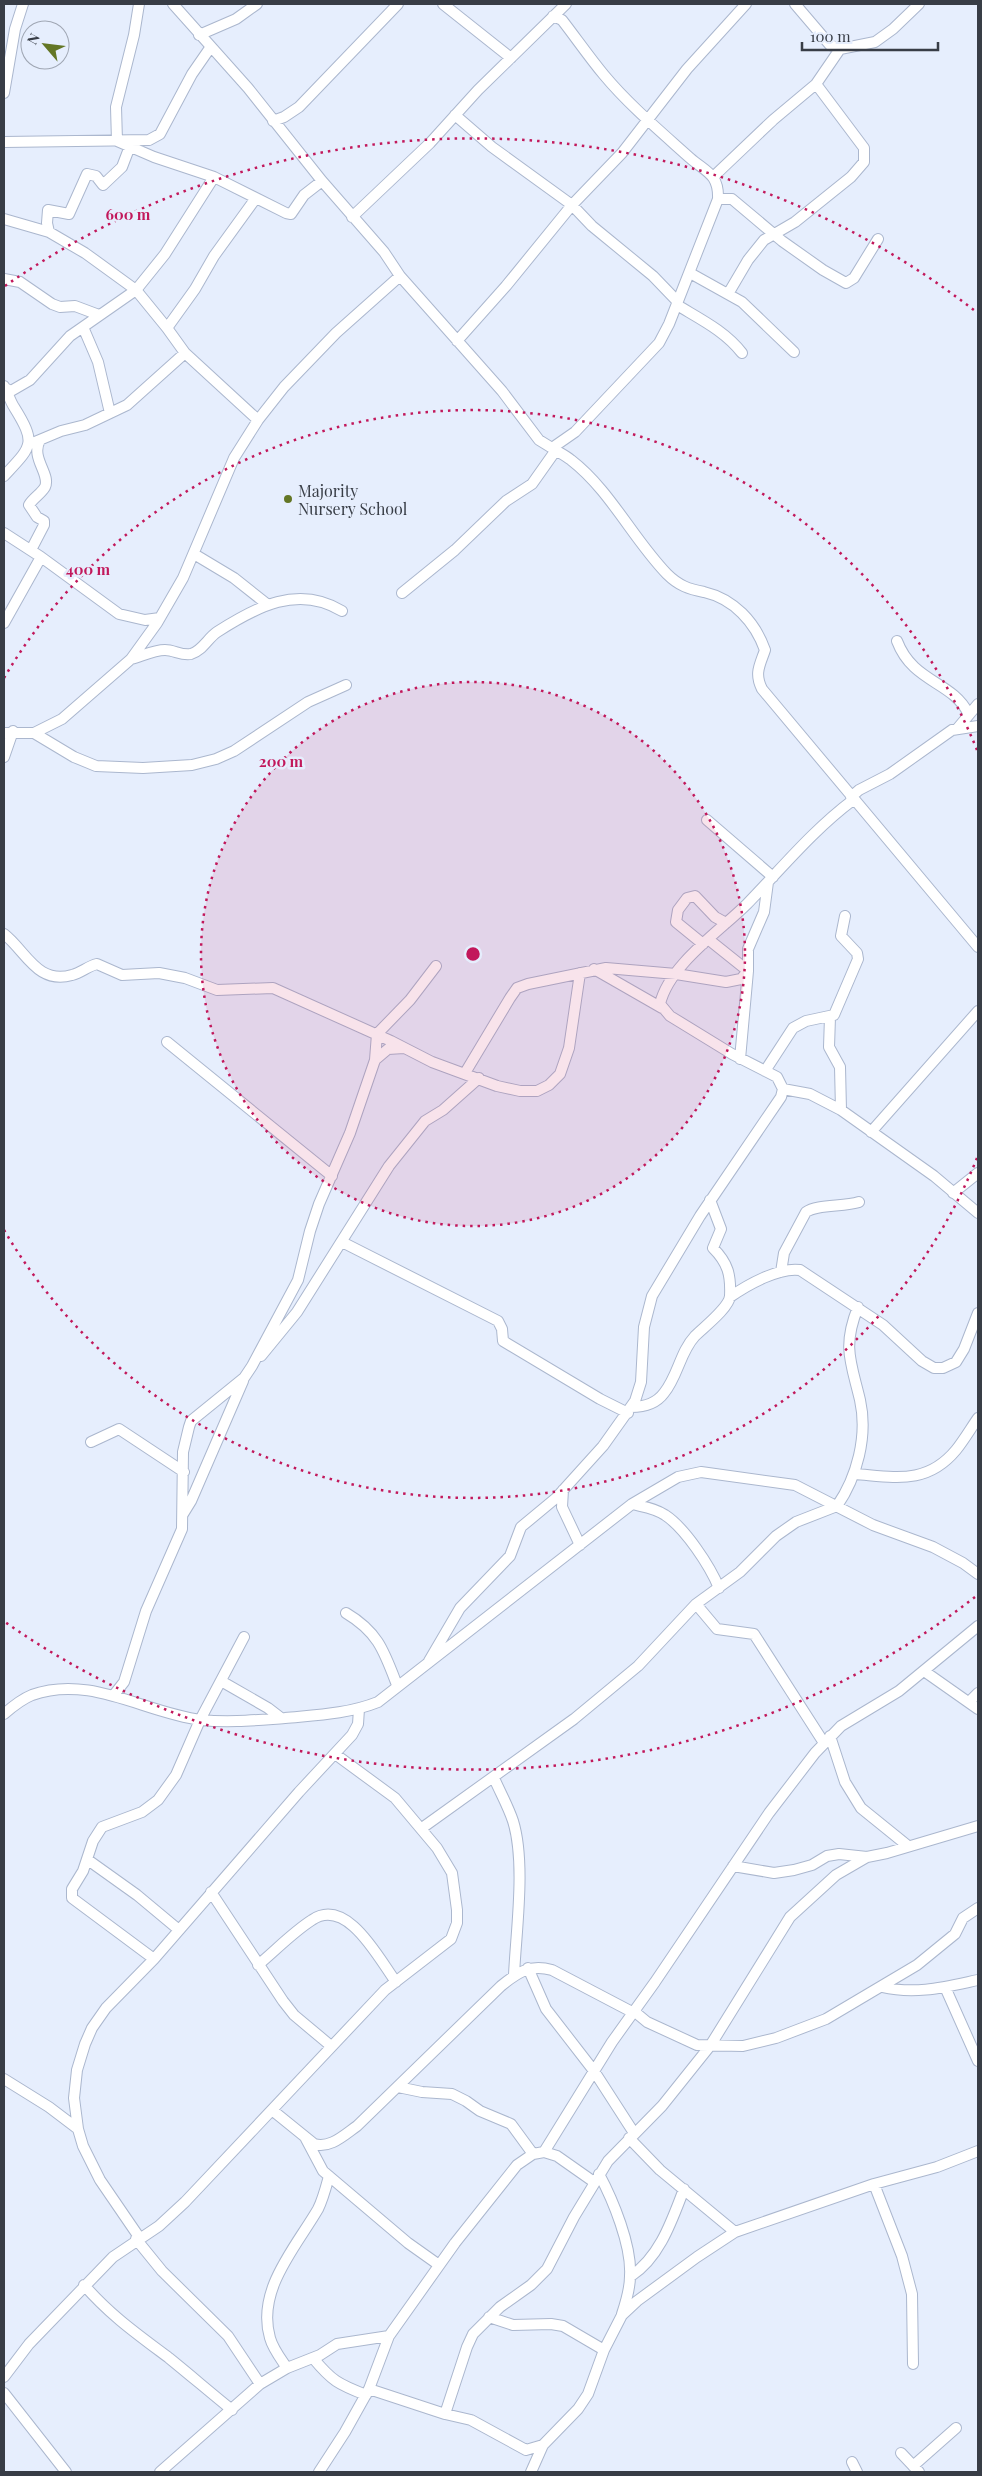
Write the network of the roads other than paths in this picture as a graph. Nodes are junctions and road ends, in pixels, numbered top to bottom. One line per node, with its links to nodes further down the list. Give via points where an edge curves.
1 (23, 4): 17 (street, via 15,29)
2 (139, 4): 21 (street, via 116,107)
3 (173, 4): 12 (street)
4 (257, 4): 12 (street, via 236,19)
5 (398, 4): 19 (street, via 299,107)
6 (443, 4): 15 (street)
7 (566, 4): 11 (street)
8 (746, 4): 20 (street, via 687,69)
9 (795, 4): 14 (street, via 830,45)
10 (918, 4): 14 (street, via 894,29 875,42)
11 (554, 16): 15 (street); 20 (street, via 562,20 603,74)
12 (199, 35): 13 (street)
13 (210, 48): 19 (street, via 248,88); 21 (street, via 160,134 149,140)
14 (840, 49): 16 (street)
15 (511, 58): 18 (street)
16 (816, 84): 24 (street, via 779,114); 33 (street, via 864,148 864,162 851,177)
17 (4, 93)
18 (455, 115): 29 (street, via 492,147); 30 (street)
19 (273, 121): 26 (street)
20 (648, 121): 24 (street); 29 (street)
21 (117, 141): 22 (street); 23 (street)
22 (4, 142)
23 (130, 146): 25 (street); 32 (street, via 122,168 108,182 103,185 96,176 87,174 69,214 48,210)
24 (714, 176): 28 (street)
25 (214, 177): 27 (street); 38 (street, via 165,254)
26 (322, 181): 27 (street, via 304,195 291,214); 30 (street)
27 (256, 198): 43 (street)
28 (718, 199): 33 (street, via 732,199); 35 (street)
29 (572, 205): 40 (street, via 592,226 653,276); 44 (street)
30 (352, 216): 36 (street)
31 (4, 220): 32 (street)
32 (49, 232): 38 (street)
33 (776, 234): 34 (street, via 823,270 846,283 854,278); 39 (street, via 758,246)
34 (878, 239)
35 (690, 273): 39 (street); 40 (street)
36 (400, 276): 44 (street); 51 (street, via 336,333)
37 (4, 279): 41 (street, via 20,282 52,304 75,306)
38 (136, 290): 41 (street); 43 (street)
39 (728, 294): 45 (street, via 742,302)
40 (677, 304): 46 (street, via 719,331); 54 (street, via 653,350 575,432)
41 (99, 315): 42 (street)
42 (83, 328): 48 (street, via 66,339 30,380 11,391); 50 (street, via 98,362)
43 (168, 328): 47 (street)
44 (457, 341): 54 (street, via 502,391 539,440)
45 (794, 352)
46 (742, 353)
47 (185, 354): 50 (street, via 127,405); 51 (street)
48 (5, 387): 49 (street)
49 (8, 407): 53 (street, via 28,431)
50 (110, 413): 52 (street)
51 (258, 420): 58 (street, via 234,458)
52 (40, 440): 53 (street); 57 (street, via 36,450 45,486 29,505 44,525)
53 (30, 444): 55 (street)
54 (554, 449): 60 (street, via 532,484 506,501 455,550); 75 (street, via 571,459 592,480 667,574 683,587 724,599 747,616 761,636 765,650 756,670 762,688)
55 (4, 476)
56 (4, 533): 57 (street)
57 (31, 550): 59 (street)
58 (194, 554): 61 (street, via 234,578); 63 (street)
59 (41, 557): 63 (street, via 119,614 145,620); 64 (street)
60 (402, 593)
61 (268, 604): 62 (street, via 289,599 319,599); 66 (street, via 217,632 192,654 162,650)
62 (342, 611)
63 (160, 618): 66 (street)
64 (4, 624)
65 (897, 641): 69 (street, via 908,663 953,695)
66 (131, 659): 73 (street, via 62,719)
67 (346, 685): 73 (street, via 308,702 234,751 192,765 96,766)
68 (978, 704): 69 (street)
69 (968, 713): 71 (street)
70 (978, 726): 71 (street)
71 (957, 729): 75 (street, via 940,737 890,774 859,790)
72 (8, 732): 73 (street); 74 (street)
73 (34, 733)
74 (4, 756)
75 (852, 798): 77 (street); 82 (street)
76 (707, 820): 77 (street)
77 (770, 880): 79 (street); 85 (street, via 764,912 748,949)
78 (845, 916): 92 (street, via 840,936 858,959 837,1011)
79 (726, 923): 81 (street); 81 (street, via 715,917 695,896 687,898 678,910 676,922)
80 (4, 934): 93 (street, via 14,941 26,960 49,976 74,975 97,964 122,975 159,973 185,978 217,990 273,988)
81 (706, 942): 85 (street); 87 (street)
82 (978, 947)
83 (436, 966): 93 (street, via 410,1000)
84 (594, 969): 86 (street); 87 (street, via 622,968); 89 (street)
85 (748, 970): 87 (street, via 742,979 732,982); 96 (street)
86 (580, 972): 99 (street, via 517,988); 100 (street, via 569,1048 560,1074 549,1086 537,1091 520,1091)
87 (676, 974): 88 (street)
88 (666, 989): 89 (street, via 652,996); 90 (street, via 660,1004)
89 (640, 995): 90 (street)
90 (662, 1008): 96 (street)
91 (978, 1011): 103 (street)
92 (830, 1017): 98 (street, via 806,1021 793,1028); 102 (street, via 829,1047 840,1068)
93 (377, 1034): 95 (street); 97 (street)
94 (167, 1042): 105 (street)
95 (404, 1048): 97 (street, via 388,1049); 99 (street)
96 (740, 1059): 98 (street)
97 (375, 1060): 105 (street)
98 (765, 1071): 101 (street, via 777,1077)
99 (465, 1073): 100 (street)
100 (478, 1078): 110 (street, via 443,1110 425,1121 389,1166)
101 (782, 1089): 102 (street, via 810,1094); 107 (street, via 781,1097)
102 (841, 1110): 103 (street)
103 (871, 1132): 106 (street)
104 (978, 1173): 106 (street)
105 (332, 1176): 115 (street, via 310,1231 298,1280)
106 (953, 1193): 109 (street)
107 (710, 1200): 112 (street, via 720,1228 713,1248 729,1267); 117 (street, via 652,1296 647,1309 641,1382)
108 (859, 1202): 111 (street, via 806,1212 787,1246)
109 (978, 1213)
110 (342, 1242): 115 (street, via 297,1312); 117 (street, via 498,1321 503,1341 600,1399)
111 (781, 1272): 112 (street, via 750,1283); 113 (street, via 795,1269 804,1272)
112 (730, 1297): 117 (street, via 694,1337 664,1393 654,1403)
113 (858, 1307): 114 (street, via 934,1368 956,1362); 121 (street, via 848,1357 860,1402 861,1427)
114 (978, 1313)
115 (252, 1366): 116 (street)
116 (244, 1378): 120 (street, via 191,1421 185,1437); 125 (street)
117 (629, 1410): 122 (street, via 603,1446)
118 (978, 1418): 121 (street, via 956,1450 928,1473 912,1477)
119 (91, 1442): 120 (street, via 119,1429)
120 (184, 1472): 125 (street)
121 (855, 1474): 124 (street)
122 (563, 1490): 126 (street, via 562,1508); 133 (street, via 542,1512 521,1527 510,1556 460,1608)
123 (632, 1504): 124 (street, via 678,1477 701,1472 795,1485); 126 (street); 128 (street, via 652,1508 673,1521 712,1571)
124 (837, 1506): 127 (street, via 873,1525 932,1547 963,1562); 128 (street, via 796,1522)
125 (183, 1514): 136 (street, via 179,1540 146,1611)
126 (580, 1545): 133 (street)
127 (978, 1574)
128 (719, 1588): 129 (street)
129 (696, 1604): 147 (street, via 717,1629 754,1634); 149 (street, via 638,1666 574,1719)
130 (346, 1613): 137 (street, via 372,1632)
131 (978, 1626): 134 (street)
132 (244, 1637): 135 (street)
133 (429, 1661): 137 (street)
134 (924, 1671): 141 (street); 147 (street, via 892,1696 841,1726)
135 (220, 1680): 145 (street); 146 (street)
136 (124, 1682): 139 (street); 140 (street)
137 (397, 1685): 142 (street, via 378,1702)
138 (978, 1693): 141 (street)
139 (113, 1696): 140 (street); 144 (street, via 66,1688 32,1695)
140 (126, 1699): 146 (street, via 158,1711)
141 (969, 1702): 143 (street)
142 (359, 1709): 145 (street); 148 (street, via 358,1724)
143 (978, 1709)
144 (4, 1714)
145 (281, 1718): 146 (street, via 226,1722)
146 (200, 1720): 154 (street, via 176,1775 158,1800 142,1812 102,1827 93,1841)
147 (827, 1740): 152 (street, via 845,1782 861,1808); 155 (street, via 769,1813)
148 (335, 1754): 151 (street, via 395,1798); 156 (street)
149 (494, 1778): 151 (street); 162 (street, via 513,1821 517,1846 519,1872)
150 (978, 1826): 152 (street)
151 (422, 1828): 164 (street, via 452,1873 457,1923 451,1939)
152 (908, 1846): 153 (street)
153 (867, 1857): 155 (street, via 827,1856 812,1865 774,1874); 169 (street, via 842,1871 790,1917)
154 (88, 1860): 158 (street); 159 (street, via 72,1890 72,1898)
155 (733, 1866): 167 (street)
156 (211, 1892): 158 (street); 160 (street)
157 (978, 1908): 165 (street, via 963,1918 955,1934 917,1965)
158 (179, 1930): 159 (street)
159 (154, 1960): 175 (street, via 106,2008 92,2028 77,2070 74,2098)
160 (258, 1965): 164 (street, via 313,1919 327,1914 342,1917 358,1930); 168 (street, via 294,2014)
161 (528, 1968): 162 (street); 167 (street, via 552,1970); 171 (street, via 546,2009)
162 (514, 1975): 173 (street)
163 (978, 1980): 166 (street)
164 (396, 1982): 168 (street)
165 (882, 1987): 166 (street, via 901,1991); 169 (street, via 826,2018 776,2038 743,2046)
166 (945, 1987): 170 (street)
167 (634, 2012): 169 (street, via 675,2036 697,2045); 171 (street)
168 (331, 2046): 174 (street)
169 (710, 2046): 176 (street, via 662,2106)
170 (978, 2062)
171 (594, 2071): 176 (street); 179 (street)
172 (4, 2079): 175 (street)
173 (398, 2086): 177 (street, via 357,2126 333,2143 320,2146); 179 (street, via 452,2094 511,2124)
174 (272, 2110): 177 (street); 185 (street, via 185,2202 159,2226)
175 (78, 2129): 185 (street, via 100,2180)
176 (632, 2135): 181 (street); 183 (street, via 660,2170)
177 (306, 2139): 180 (street)
178 (978, 2151): 182 (street, via 937,2167)
179 (538, 2153): 181 (street, via 557,2156); 186 (street, via 517,2165)
180 (329, 2176): 186 (street); 195 (street, via 318,2209 286,2259 268,2304 266,2320 270,2339)
181 (596, 2178): 187 (street, via 611,2196 620,2221 630,2262); 190 (street, via 547,2269)
182 (874, 2184): 184 (street); 194 (street, via 902,2256 912,2294)
183 (684, 2189): 184 (street); 187 (street, via 653,2256)
184 (735, 2232): 189 (street)
185 (138, 2238): 188 (street); 197 (street, via 162,2271 228,2336)
186 (439, 2265): 191 (street)
187 (630, 2276): 189 (street)
188 (84, 2285): 196 (street, via 29,2344); 200 (street, via 131,2331)
189 (622, 2315): 192 (street)
190 (489, 2317): 192 (street, via 513,2325 563,2326); 201 (street, via 473,2334 467,2347)
191 (389, 2336): 193 (street, via 337,2344); 198 (street)
192 (604, 2350): 203 (street, via 588,2394)
193 (313, 2358): 195 (street); 198 (street, via 342,2386)
194 (913, 2364)
195 (287, 2368): 197 (street)
196 (4, 2377)
197 (260, 2384): 200 (street)
198 (368, 2392): 201 (street); 209 (street)
199 (4, 2393): 207 (street)
200 (232, 2410): 208 (street)
201 (445, 2414): 203 (street, via 471,2420 526,2450)
202 (956, 2428): 206 (street)
203 (543, 2445): 210 (street)
204 (901, 2453): 206 (street)
205 (852, 2462): 211 (street)
206 (916, 2469)
207 (66, 2472)
208 (160, 2472)
209 (319, 2472)
210 (530, 2472)
211 (857, 2472)

